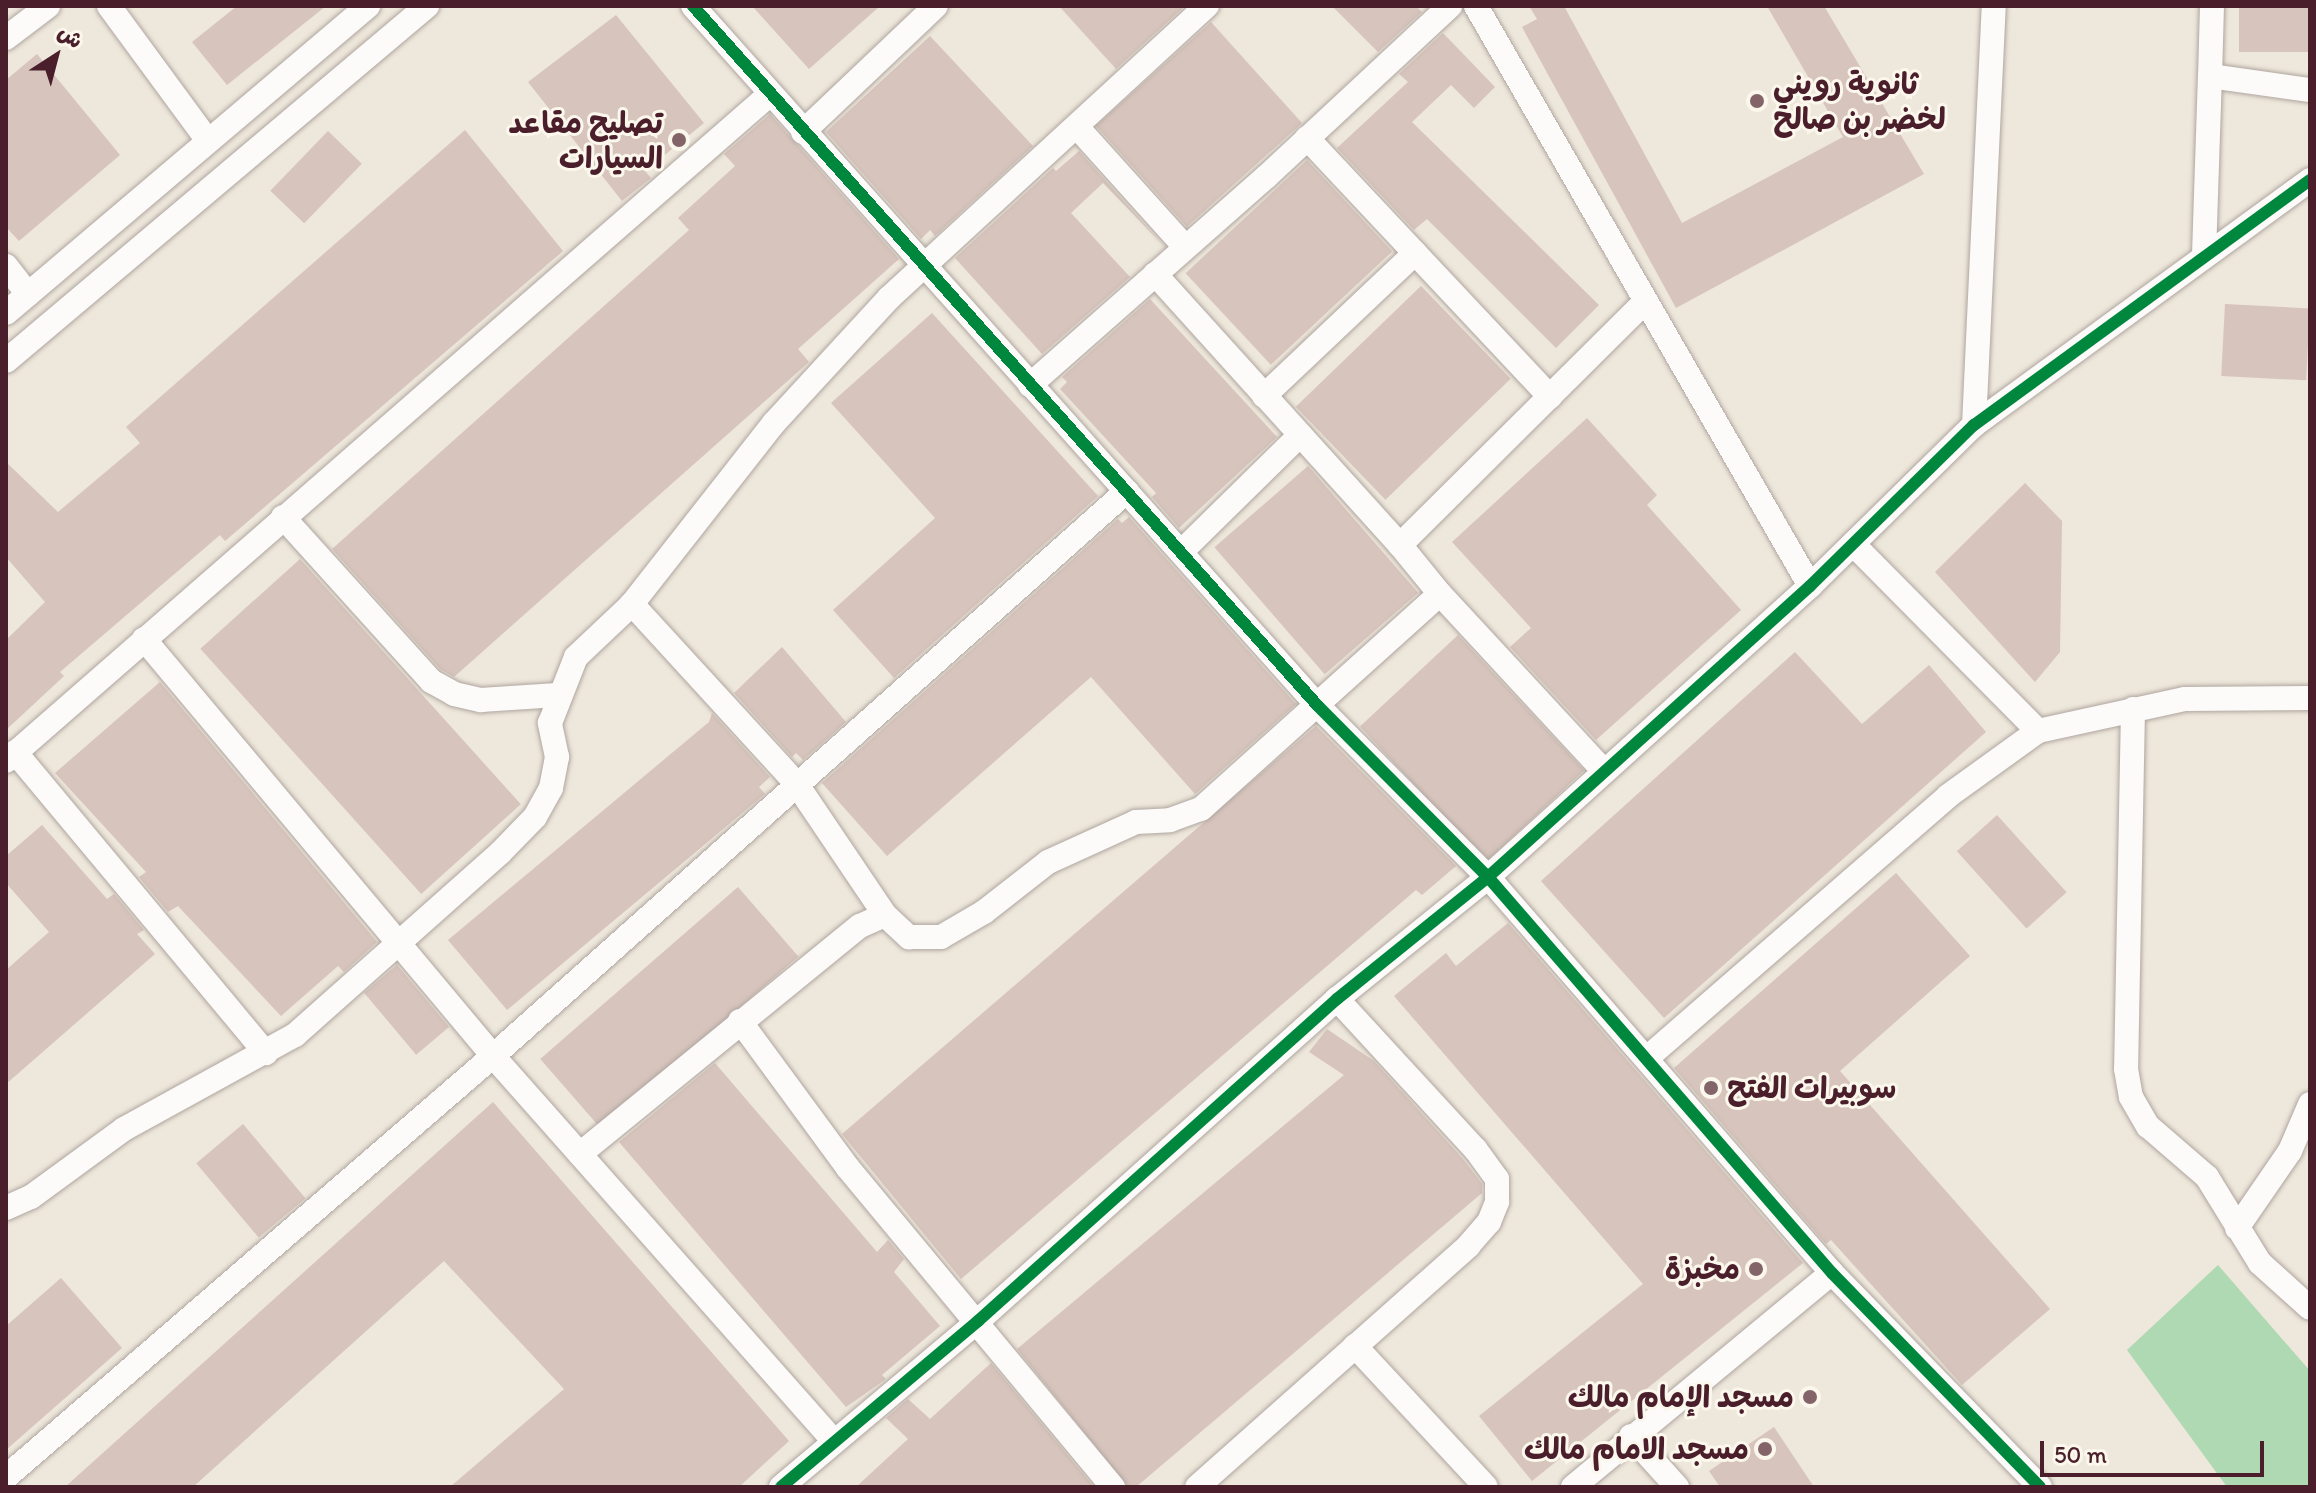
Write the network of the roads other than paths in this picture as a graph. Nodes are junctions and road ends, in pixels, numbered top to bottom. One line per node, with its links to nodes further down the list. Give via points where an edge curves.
1 (48, 6): 12 (street)
2 (109, 6): 19 (street)
3 (368, 6): 19 (street)
4 (427, 6): 30 (street)
5 (693, 6): 15 (street)
6 (936, 6): 17 (street)
7 (1207, 6): 16 (street)
8 (1450, 6): 18 (street)
9 (1476, 6): 28 (street)
10 (1994, 6): 34 (street)
11 (2212, 6): 13 (street)
12 (6, 38)
13 (2210, 76): 14 (street); 23 (street)
14 (2310, 90)
15 (770, 94): 17 (street); 37 (street)
16 (1078, 128): 21 (street); 24 (street)
17 (803, 132): 24 (street)
18 (1307, 138): 21 (street); 22 (street)
19 (208, 141): 27 (street)
20 (2310, 180): 23 (street)
21 (1185, 247): 26 (street)
22 (1415, 253): 32 (street); 33 (street)
23 (2204, 255): 34 (street)
24 (924, 265): 31 (street); 43 (street, via 774,423)
25 (6, 266): 27 (street)
26 (1155, 274): 31 (street); 32 (street)
27 (28, 294): 29 (street)
28 (1645, 302): 33 (street); 41 (street)
29 (6, 313)
30 (6, 361)
31 (1030, 385): 36 (street)
32 (1264, 396): 35 (street)
33 (1550, 397): 39 (street)
34 (1974, 425): 38 (street)
35 (1300, 435): 39 (street); 40 (street)
36 (1127, 491): 40 (street); 52 (street)
37 (283, 517): 44 (street); 45 (street, via 431,681 481,700)
38 (1853, 544): 41 (street); 49 (street)
39 (1400, 545): 42 (street)
40 (1181, 552): 47 (street)
41 (1810, 586): 51 (street)
42 (1440, 594): 47 (street); 51 (street)
43 (632, 604): 45 (street, via 576,657); 52 (street)
44 (144, 639): 50 (street); 55 (street)
45 (557, 695): 55 (street, via 550,723 557,757 551,788 535,817)
46 (2310, 698): 48 (street, via 2185,699)
47 (1318, 706): 53 (street); 54 (street, via 1201,809 1170,820 1136,822 1048,862 984,912 941,937 909,937)
48 (2133, 709): 49 (street); 64 (street, via 2126,1069 2131,1097 2148,1126 2207,1177)
49 (2038, 731): 60 (street, via 1948,796)
50 (11, 756): 58 (street)
51 (1604, 771): 53 (street)
52 (796, 783): 54 (street); 59 (street)
53 (1488, 877): 56 (street); 60 (street)
54 (885, 915): 57 (street, via 860,926)
55 (398, 942): 58 (street, via 295,1035); 59 (street)
56 (1337, 999): 67 (street); 68 (street, via 1475,1149 1499,1189 1489,1222 1468,1246)
57 (740, 1021): 62 (street); 67 (street, via 848,1168)
58 (266, 1053): 63 (street, via 124,1129 31,1197)
59 (493, 1056): 62 (street); 71 (street)
60 (1647, 1058): 65 (street)
61 (2310, 1104): 64 (street, via 2290,1151)
62 (580, 1154): 70 (street)
63 (6, 1208)
64 (2237, 1228): 66 (street, via 2260,1263)
65 (1832, 1273): 69 (street); 78 (street)
66 (2310, 1308)
67 (978, 1321): 70 (street); 73 (street)
68 (1355, 1346): 74 (street); 75 (street)
69 (1631, 1436): 76 (street); 77 (street)
70 (833, 1440): 72 (street)
71 (6, 1477)
72 (781, 1487)
73 (1113, 1487)
74 (1197, 1487)
75 (1486, 1487)
76 (1573, 1487)
77 (1677, 1487)
78 (2040, 1487)

